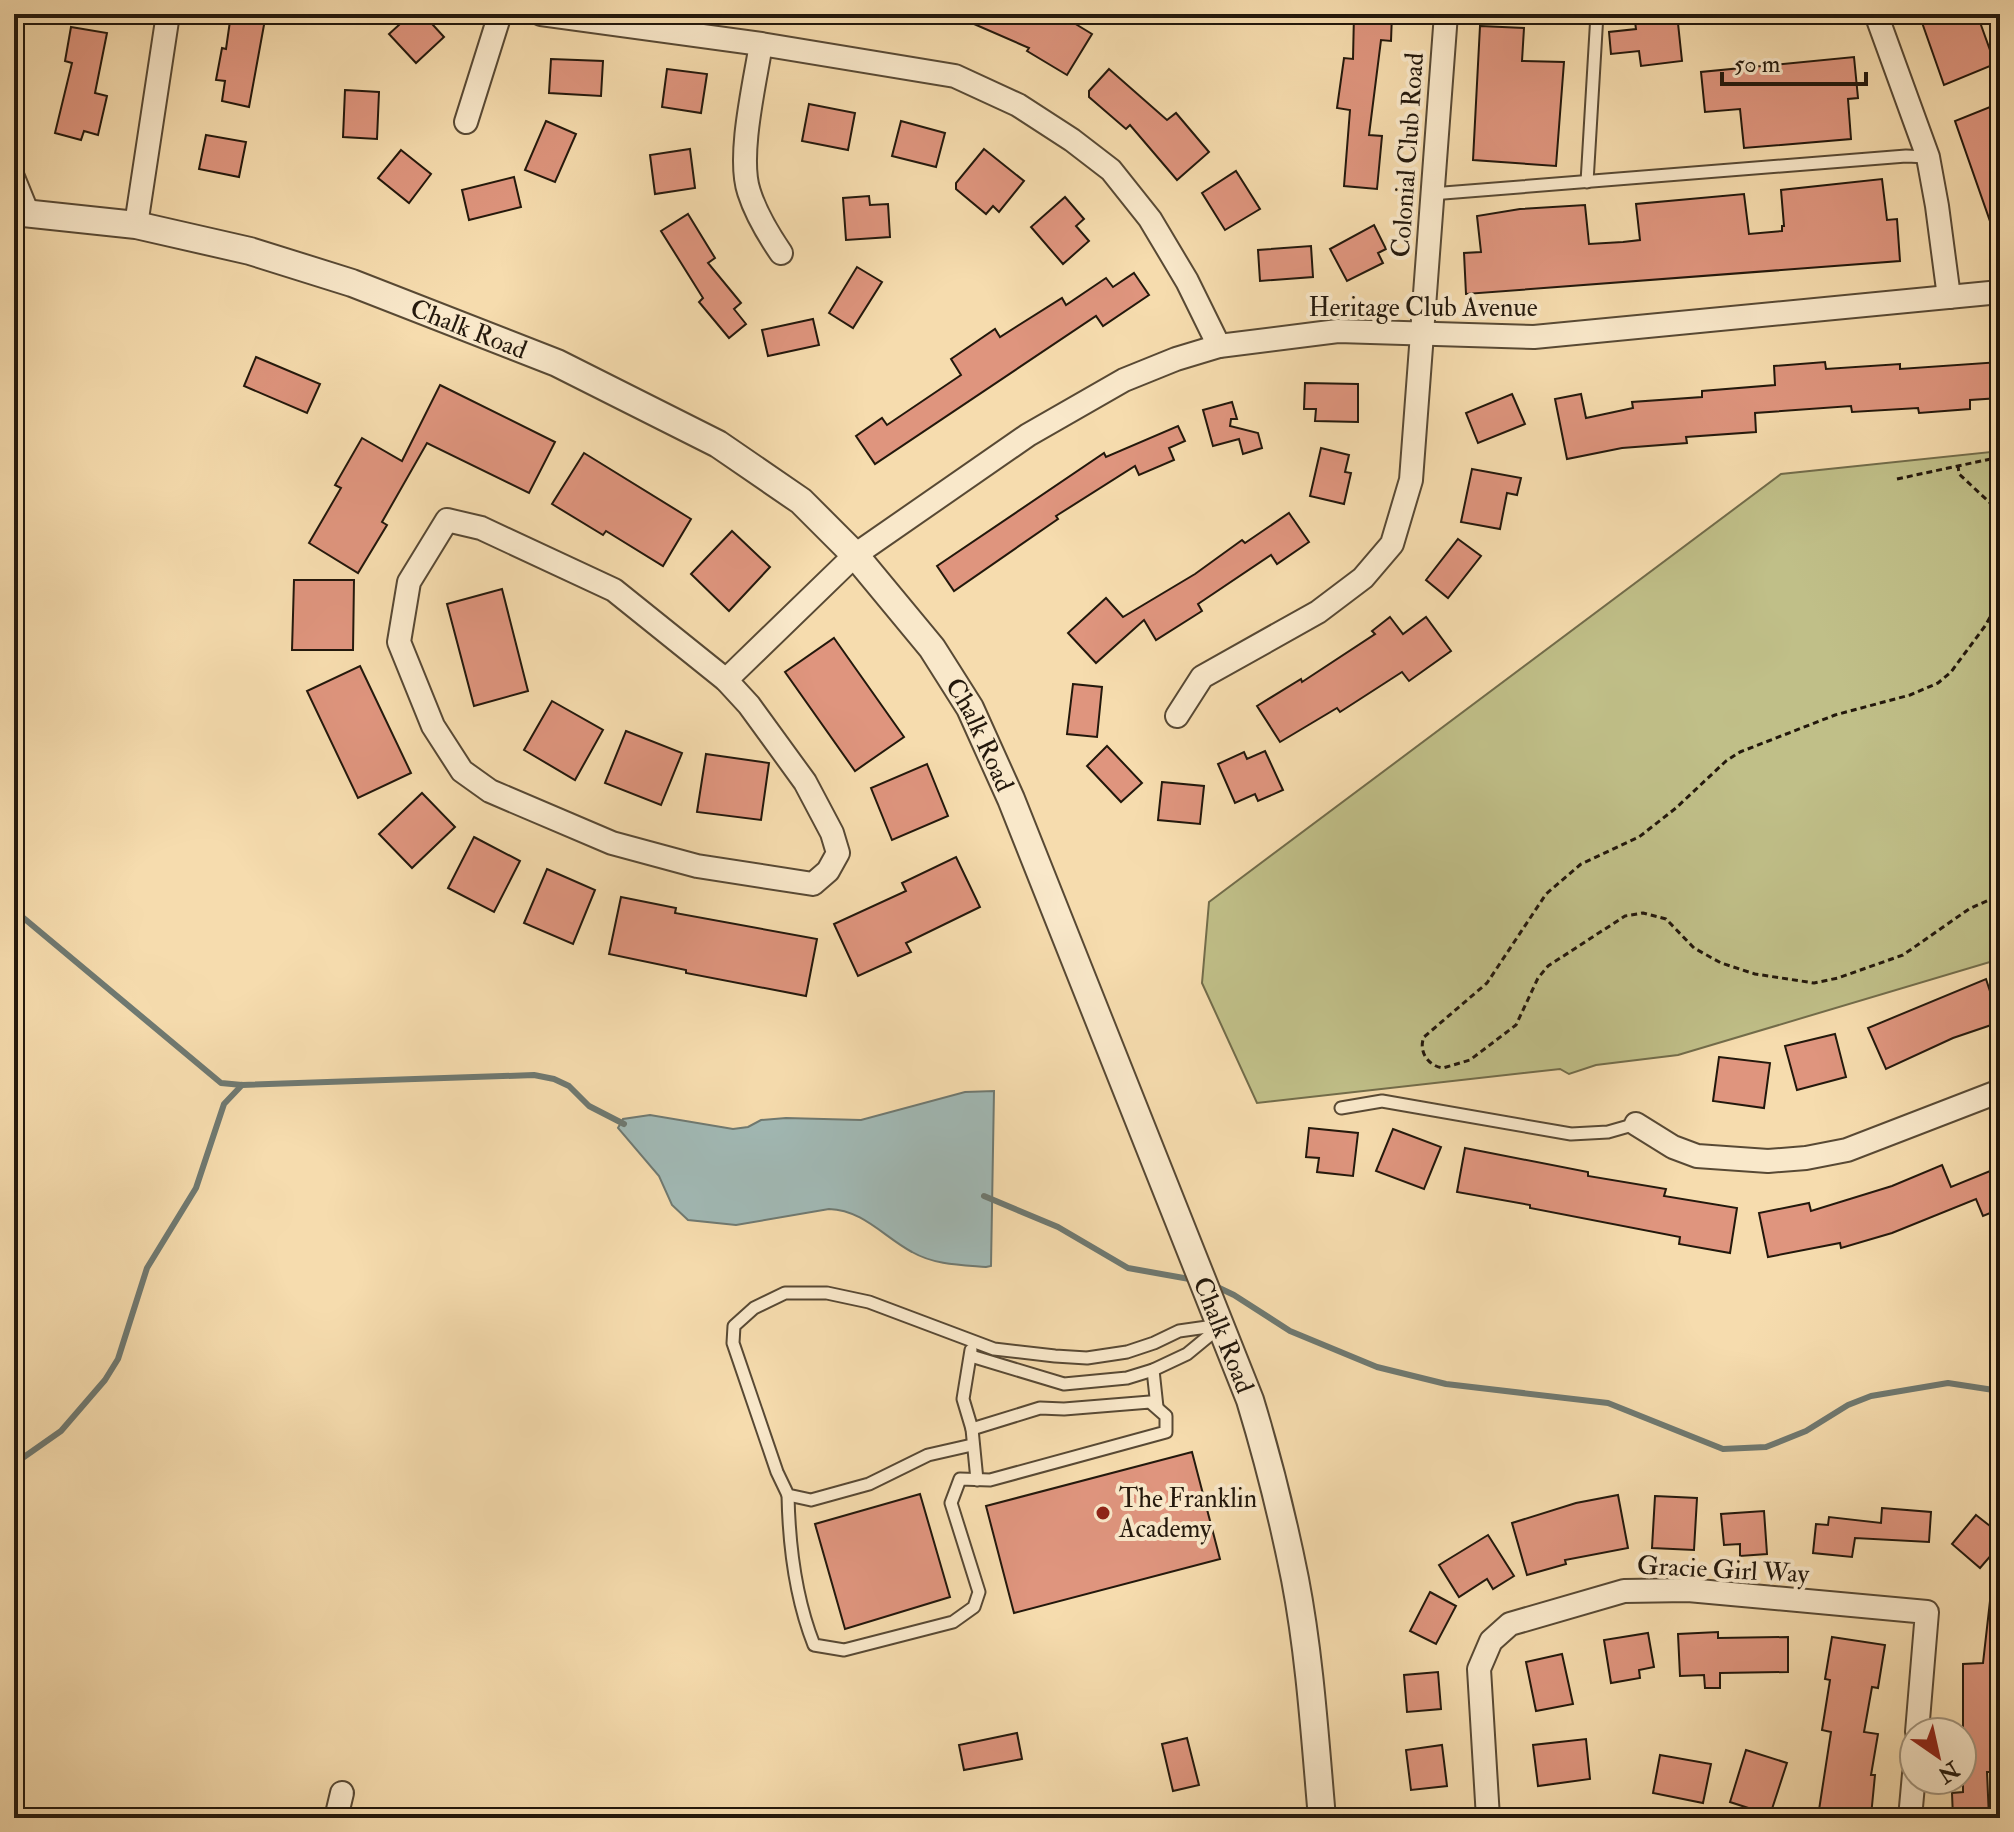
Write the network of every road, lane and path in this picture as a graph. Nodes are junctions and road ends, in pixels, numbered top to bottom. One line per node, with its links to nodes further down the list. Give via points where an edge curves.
1 (168, 14): 14 (street)
2 (500, 14): 8 (street)
3 (541, 14): 7 (street)
4 (1446, 14): 12 (street, Colonial Club Road)
5 (1597, 14): 11 (lane)
6 (1876, 14): 9 (street)
7 (761, 44): 15 (street, via 745,160 747,190); 19 (street, via 955,76 1018,105 1072,140 1111,170 1150,219)
8 (466, 122)
9 (1928, 157): 11 (lane); 17 (street)
10 (14, 165): 13 (lane)
11 (1587, 182): 12 (lane)
12 (1431, 194): 18 (street, Colonial Club Road)
13 (24, 214): 14 (street, Chalk Road)
14 (136, 225): 24 (street, Chalk Road, via 250,251 352,283 557,363 718,444 801,501)
15 (781, 253)
16 (2000, 292): 17 (street, Heritage Club Avenue)
17 (1949, 297): 18 (street, Heritage Club Avenue, via 1534,337)
18 (1422, 335): 19 (street, Heritage Club Avenue, via 1338,331); 27 (street, Colonial Club Road, via 1411,480 1392,544 1363,578 1318,612 1202,677)
19 (1219, 346): 24 (street, Heritage Club Avenue, via 1124,380 1028,435)
20 (2000, 457): 21 (path)
21 (1958, 465): 22 (path); 23 (path, via 1959,474)
22 (1897, 479)
23 (2000, 512)
24 (855, 555): 26 (street, Heritage Club Avenue); 32 (street, Chalk Road, via 932,648 970,708)
25 (2000, 600): 28 (path, via 1960,661 1938,683 1740,752 1639,837 1581,864 1546,894 1487,983 1424,1037 1423,1052 1429,1062 1443,1068 1485,1051 1516,1025 1548,966 1625,916 1643,913 1666,919 1694,948 1721,963 1814,983 1903,955 1969,909)
26 (726, 680): 26 (street, via 805,782 832,833 838,853 813,884 697,866 612,843 490,791 462,771 433,726 399,642 409,582 447,520 481,528 614,590)
27 (1177, 716)
28 (2000, 895)
29 (2000, 1091): 31 (street, via 1847,1150 1806,1158 1697,1156)
30 (1341, 1108): 31 (lane, via 1382,1101 1571,1134)
31 (1636, 1124)
32 (1222, 1325): 33 (lane, via 1179,1331 1127,1352 1087,1358 994,1349); 35 (lane, via 1187,1354); 45 (street, Chalk Road, via 1264,1447 1295,1582)
33 (973, 1341): 34 (lane); 40 (lane, via 869,1302 827,1293 785,1293 754,1308 734,1326 733,1343)
34 (971, 1356): 35 (lane, via 1064,1384); 37 (lane, via 963,1399)
35 (1153, 1370): 36 (lane)
36 (1158, 1408): 37 (lane, via 1150,1402 1040,1408); 39 (lane, via 1166,1416 1166,1432)
37 (972, 1429): 38 (lane)
38 (972, 1445): 39 (lane); 40 (lane, via 928,1455 869,1484 811,1500)
39 (977, 1480): 40 (lane, via 960,1479 951,1503 979,1592 974,1607 953,1622 844,1650 814,1645 803,1617 788,1538)
40 (788, 1495)
41 (1918, 1716): 46 (street, Gracie Girl Way, via 1927,1612 1688,1590 1624,1591 1510,1624 1491,1641 1479,1669)
42 (342, 1793): 44 (street)
43 (1912, 1796): 47 (street)
44 (336, 1818)
45 (1322, 1818)
46 (1488, 1818)
47 (1910, 1818)

